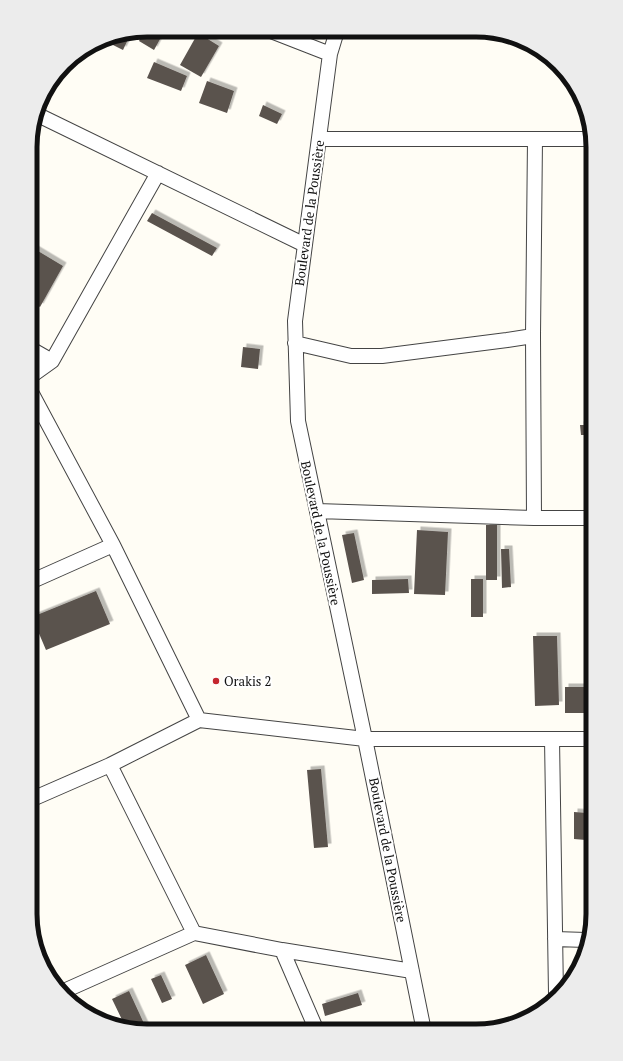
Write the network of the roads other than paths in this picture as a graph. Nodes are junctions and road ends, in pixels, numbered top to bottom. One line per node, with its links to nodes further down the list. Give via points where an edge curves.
1 (286, 37): 3 (street)
2 (335, 37): 3 (street, Boulevard de la Poussière)
3 (330, 54): 7 (street, Boulevard de la Poussière)
4 (41, 117): 8 (street)
5 (585, 135): 6 (street)
6 (535, 139): 7 (street); 10 (street)
7 (319, 140): 9 (street, Boulevard de la Poussière)
8 (158, 173): 9 (street); 13 (street)
9 (304, 245): 11 (street, Boulevard de la Poussière, via 295,321)
10 (533, 336): 11 (street, via 382,356 351,356); 17 (street)
11 (295, 343): 16 (street, Boulevard de la Poussière, via 298,422)
12 (37, 352): 13 (street)
13 (52, 361): 14 (street)
14 (37, 372)
15 (37, 403): 19 (street)
16 (317, 511): 17 (street); 22 (street, Boulevard de la Poussière)
17 (534, 518): 18 (street)
18 (586, 518)
19 (113, 545): 20 (street); 21 (street)
20 (37, 579)
21 (198, 720): 22 (street); 25 (street)
22 (365, 739): 23 (street); 31 (street, Boulevard de la Poussière)
23 (552, 739): 24 (street); 28 (street)
24 (586, 739)
25 (110, 765): 26 (street); 27 (street)
26 (37, 797)
27 (194, 933): 30 (street); 32 (street)
28 (555, 939): 29 (street); 33 (street)
29 (583, 940)
30 (282, 950): 31 (street); 34 (street)
31 (412, 971): 35 (street, Boulevard de la Poussière)
32 (67, 990)
33 (556, 990)
34 (314, 1024)
35 (423, 1024)

